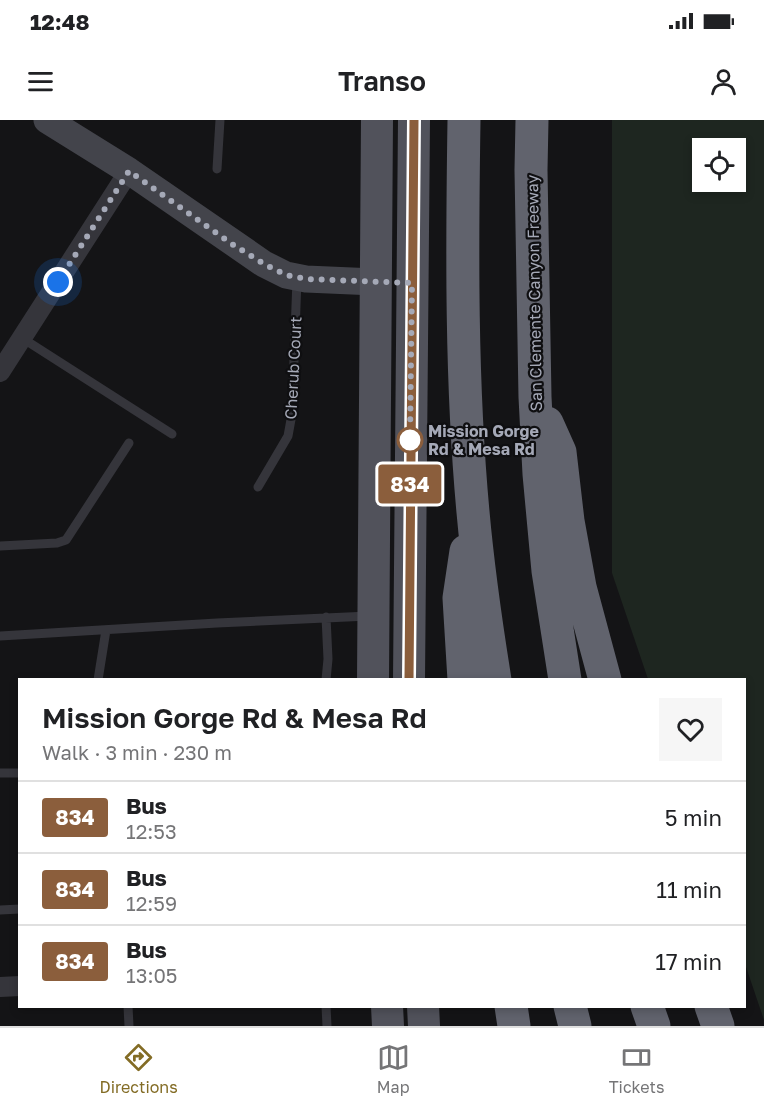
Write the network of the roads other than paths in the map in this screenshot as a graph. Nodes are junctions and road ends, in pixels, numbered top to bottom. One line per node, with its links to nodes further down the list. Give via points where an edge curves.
1 (47, 120): 8 (street)
2 (220, 120): 7 (lane)
3 (377, 120): 10 (main road)
4 (414, 120): 11 (main road)
5 (464, 120): 18 (highway, via 465,373)
6 (532, 120): 14 (highway, San Clemente Canyon Freeway)
7 (217, 169)
8 (129, 171): 9 (street, via 264,264); 12 (street)
9 (297, 277): 10 (street); 17 (lane, Cherub Court, via 288,436)
10 (375, 282): 11 (main road); 20 (main road)
11 (412, 283): 22 (main road)
12 (22, 338): 13 (street); 15 (lane)
13 (0, 372)
14 (535, 397): 31 (highway, San Clemente Canyon Freeway, via 548,571); 32 (highway, via 560,452 580,587)
15 (172, 434)
16 (129, 443): 19 (lane, via 66,540)
17 (258, 487)
18 (473, 510): 29 (highway, via 459,598); 30 (highway)
19 (0, 546)
20 (374, 616): 21 (lane); 22 (main road); 27 (main road)
21 (326, 617): 23 (lane); 26 (lane)
22 (409, 617): 28 (main road)
23 (106, 630): 24 (lane); 25 (lane)
24 (0, 636)
25 (98, 678)
26 (326, 678)
27 (373, 678)
28 (409, 678)
29 (464, 678)
30 (495, 678)
31 (565, 678)
32 (604, 678)
33 (18, 772): 34 (lane)
34 (0, 773)
35 (18, 909): 36 (lane)
36 (0, 910)
37 (18, 986): 38 (street)
38 (0, 987)
39 (128, 1008): 48 (lane)
40 (326, 1008): 49 (lane)
41 (387, 1008): 50 (main road)
42 (423, 1008): 51 (main road)
43 (510, 1008): 52 (highway)
44 (570, 1008): 53 (highway)
45 (642, 1008): 54 (highway)
46 (648, 1008): 55 (highway)
47 (712, 1008): 56 (highway)
48 (129, 1026)
49 (327, 1026)
50 (388, 1026)
51 (424, 1026)
52 (514, 1026)
53 (575, 1026)
54 (647, 1026)
55 (654, 1026)
56 (718, 1026)

